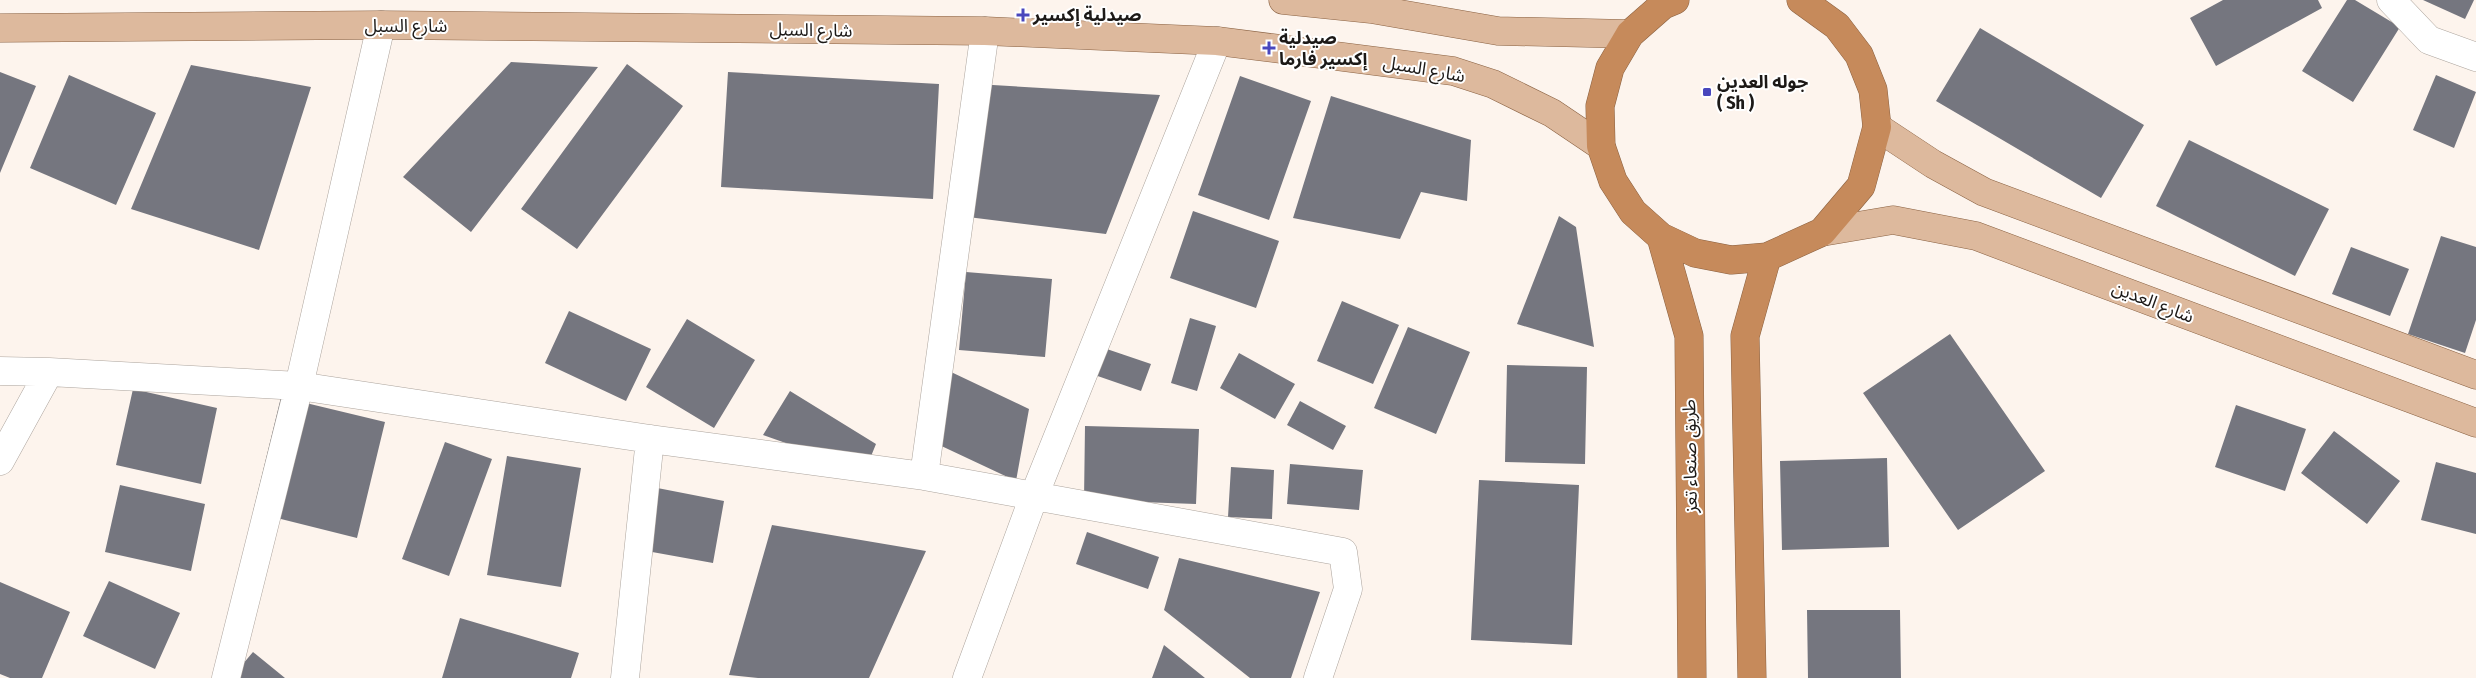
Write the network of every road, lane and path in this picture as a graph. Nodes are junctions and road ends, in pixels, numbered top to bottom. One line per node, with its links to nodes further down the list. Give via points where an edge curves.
1 (1283, 0): 9 (main road, via 1371,9 1498,31)
2 (1675, 0): 9 (highway, via 1662,5)
3 (1801, 0): 5 (highway)
4 (2391, 0): 11 (street, via 2429,40)
5 (1838, 13): 12 (highway, via 1873,90)
6 (380, 25): 7 (main road, شارع السبل); 8 (main road, شارع السبل); 20 (street)
7 (0, 28)
8 (985, 31): 10 (main road, شارع السبل); 24 (street)
9 (1630, 34): 13 (highway, via 1610,68 1600,106)
10 (1217, 41): 13 (main road, شارع السبل, via 1453,71 1493,84 1552,113); 25 (street)
11 (2476, 57)
12 (1877, 127): 14 (highway, via 1861,186); 19 (main road, via 1933,164 1984,192)
13 (1601, 146): 15 (highway, via 1612,181 1633,212)
14 (1822, 232): 16 (highway); 21 (main road, شارع العدين, via 1893,220 1976,236)
15 (1661, 237): 16 (highway, via 1704,255 1731,260); 30 (highway, طريق صنعاء تعز, via 1689,336)
16 (1767, 257): 31 (highway, via 1744,336)
17 (0, 371): 18 (street)
18 (49, 372): 20 (street); 23 (street)
19 (2476, 375)
20 (299, 386): 22 (street); 26 (street)
21 (2476, 423)
22 (650, 439): 24 (street); 27 (street)
23 (0, 461)
24 (924, 476): 25 (street)
25 (1034, 496): 28 (street); 29 (street, via 1343,552 1348,589)
26 (226, 678)
27 (625, 678)
28 (967, 678)
29 (1318, 678)
30 (1692, 678)
31 (1752, 678)

